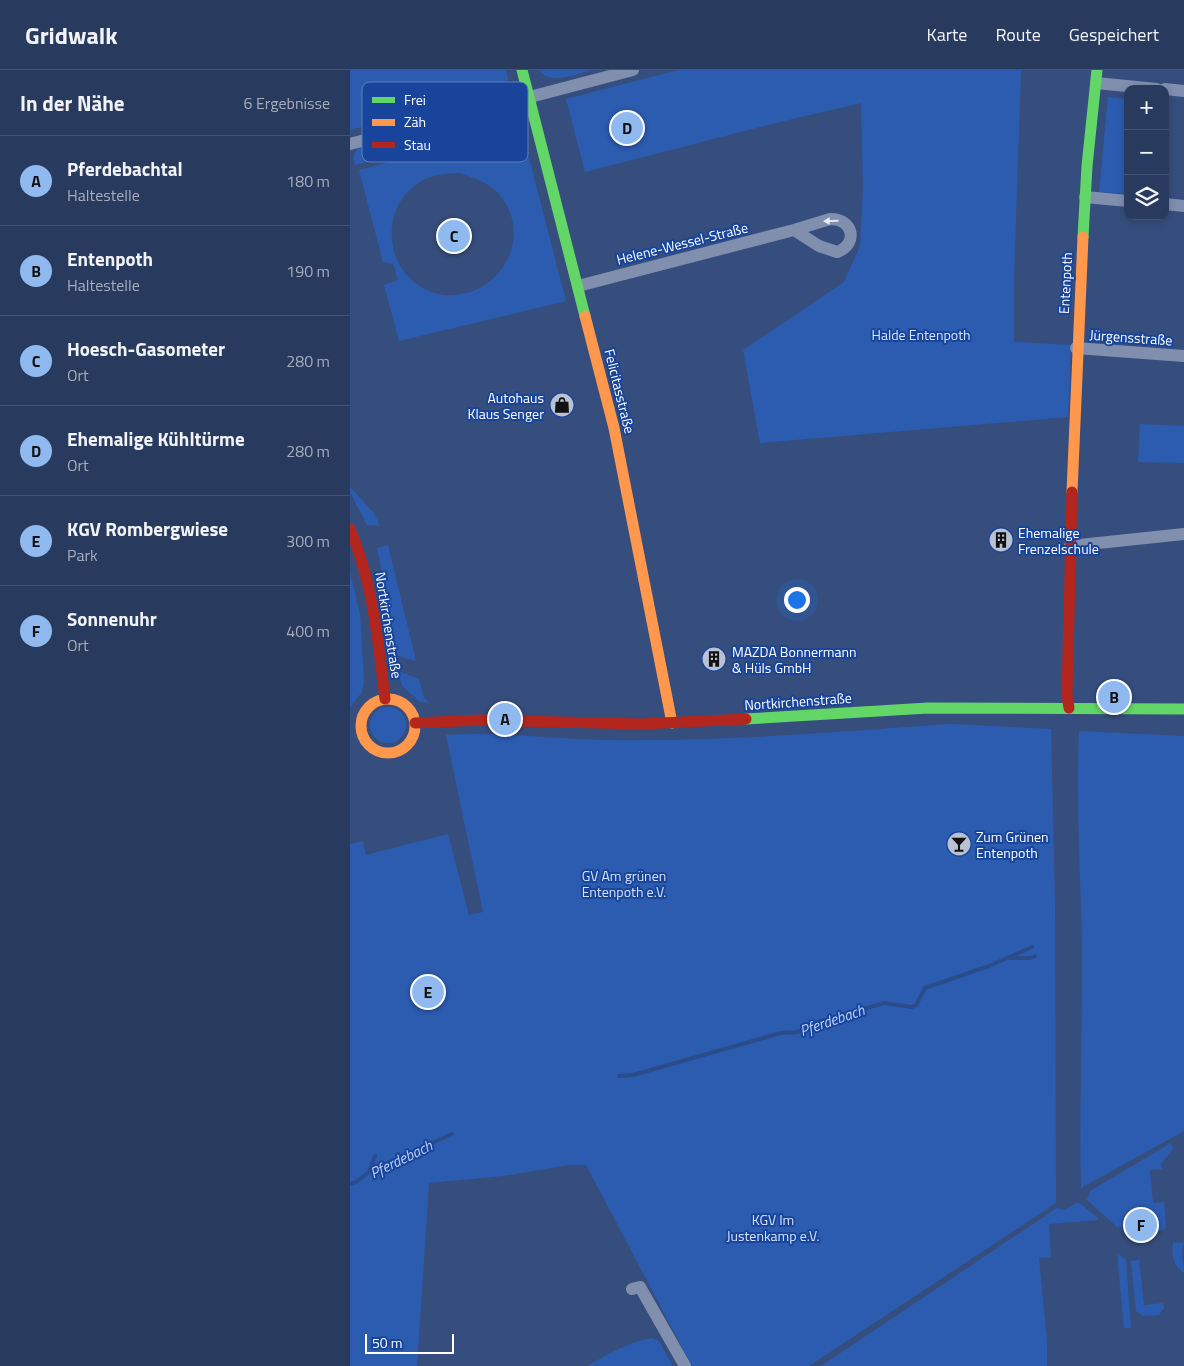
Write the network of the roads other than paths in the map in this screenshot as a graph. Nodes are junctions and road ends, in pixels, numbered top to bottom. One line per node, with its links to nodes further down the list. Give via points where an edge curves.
1 (633, 70): 8 (street)
2 (1097, 70): 3 (street, Entenpoth)
3 (1096, 84): 4 (street); 9 (street, Entenpoth)
4 (1124, 86)
5 (1169, 89): 6 (street)
6 (1184, 91)
7 (528, 93): 8 (street, Felicitasstraße)
8 (529, 97): 14 (street, Felicitasstraße)
9 (1085, 197): 10 (street); 15 (street, Entenpoth)
10 (1124, 201)
11 (1169, 204): 12 (street)
12 (1184, 206)
13 (794, 230): 14 (street, Helene-Wessel-Straße)
14 (578, 286): 24 (street, Felicitasstraße, via 614,428)
15 (1076, 348): 16 (street, Jürgensstraße); 19 (street, Entenpoth)
16 (1184, 356)
17 (350, 528): 20 (street, Nortkirchenstraße, via 370,589)
18 (1184, 534): 19 (street)
19 (1070, 546): 21 (street, Entenpoth)
20 (385, 699): 23 (street, via 406,706); 23 (street, via 371,705 362,717 361,731 372,748 385,753 399,751 410,742)
21 (1069, 708): 22 (street, Nortkirchenstraße); 24 (street, Nortkirchenstraße, via 883,710)
22 (1184, 709)
23 (414, 723): 24 (street, Nortkirchenstraße, via 505,719)
24 (672, 724)
25 (632, 1289): 26 (street, via 640,1287)
26 (685, 1366)

